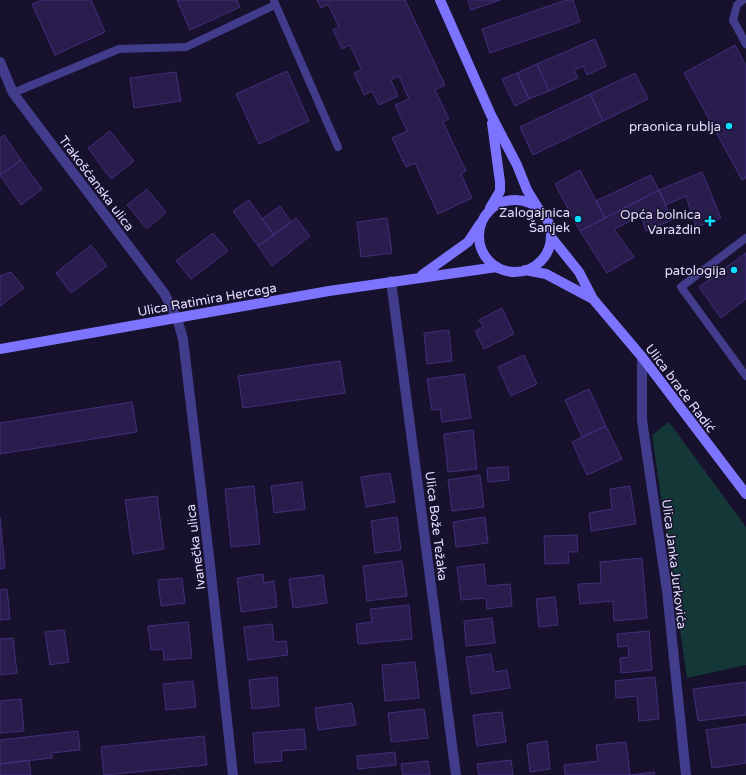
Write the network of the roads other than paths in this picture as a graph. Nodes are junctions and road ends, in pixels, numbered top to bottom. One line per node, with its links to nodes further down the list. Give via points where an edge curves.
1 (440, 0): 7 (main road)
2 (743, 0): 4 (lane, via 737,5 733,20)
3 (274, 2): 6 (lane, via 186,47 119,49); 8 (lane)
4 (746, 44)
5 (0, 62): 6 (street, Trakošćanska ulica)
6 (13, 93): 19 (street, Trakošćanska ulica, via 164,293)
7 (491, 115): 9 (main road); 10 (main road, via 500,191)
8 (338, 147)
9 (538, 208): 10 (main road, via 528,202 512,200 495,205); 12 (main road, via 550,226)
10 (487, 213): 11 (main road)
11 (481, 223): 14 (main road, via 479,243); 16 (main road, Ulica Ratimira Hercega, via 468,242)
12 (550, 238): 15 (main road, via 543,258); 18 (main road, Ulica braće Radić, via 579,272)
13 (746, 238): 22 (lane, via 681,287)
14 (496, 267): 15 (main road, via 510,271); 16 (main road, Ulica Ratimira Hercega)
15 (525, 270): 18 (main road, Ulica braće Radić, via 546,274)
16 (418, 277): 17 (main road, Ulica Ratimira Hercega)
17 (391, 281): 19 (main road, Ulica Ratimira Hercega); 25 (street, Ulica Bože Težaka)
18 (594, 298): 21 (main road, Ulica braće Radić)
19 (177, 318): 20 (main road, Ulica Ratimira Hercega); 24 (street, Ivanečka ulica, via 185,354)
20 (0, 349)
21 (642, 356): 23 (main road, Ulica braće Radić); 26 (street, Ulica Janka Jurkovića, via 642,420 667,591)
22 (746, 376)
23 (746, 494)
24 (233, 775)
25 (456, 775)
26 (686, 775)

